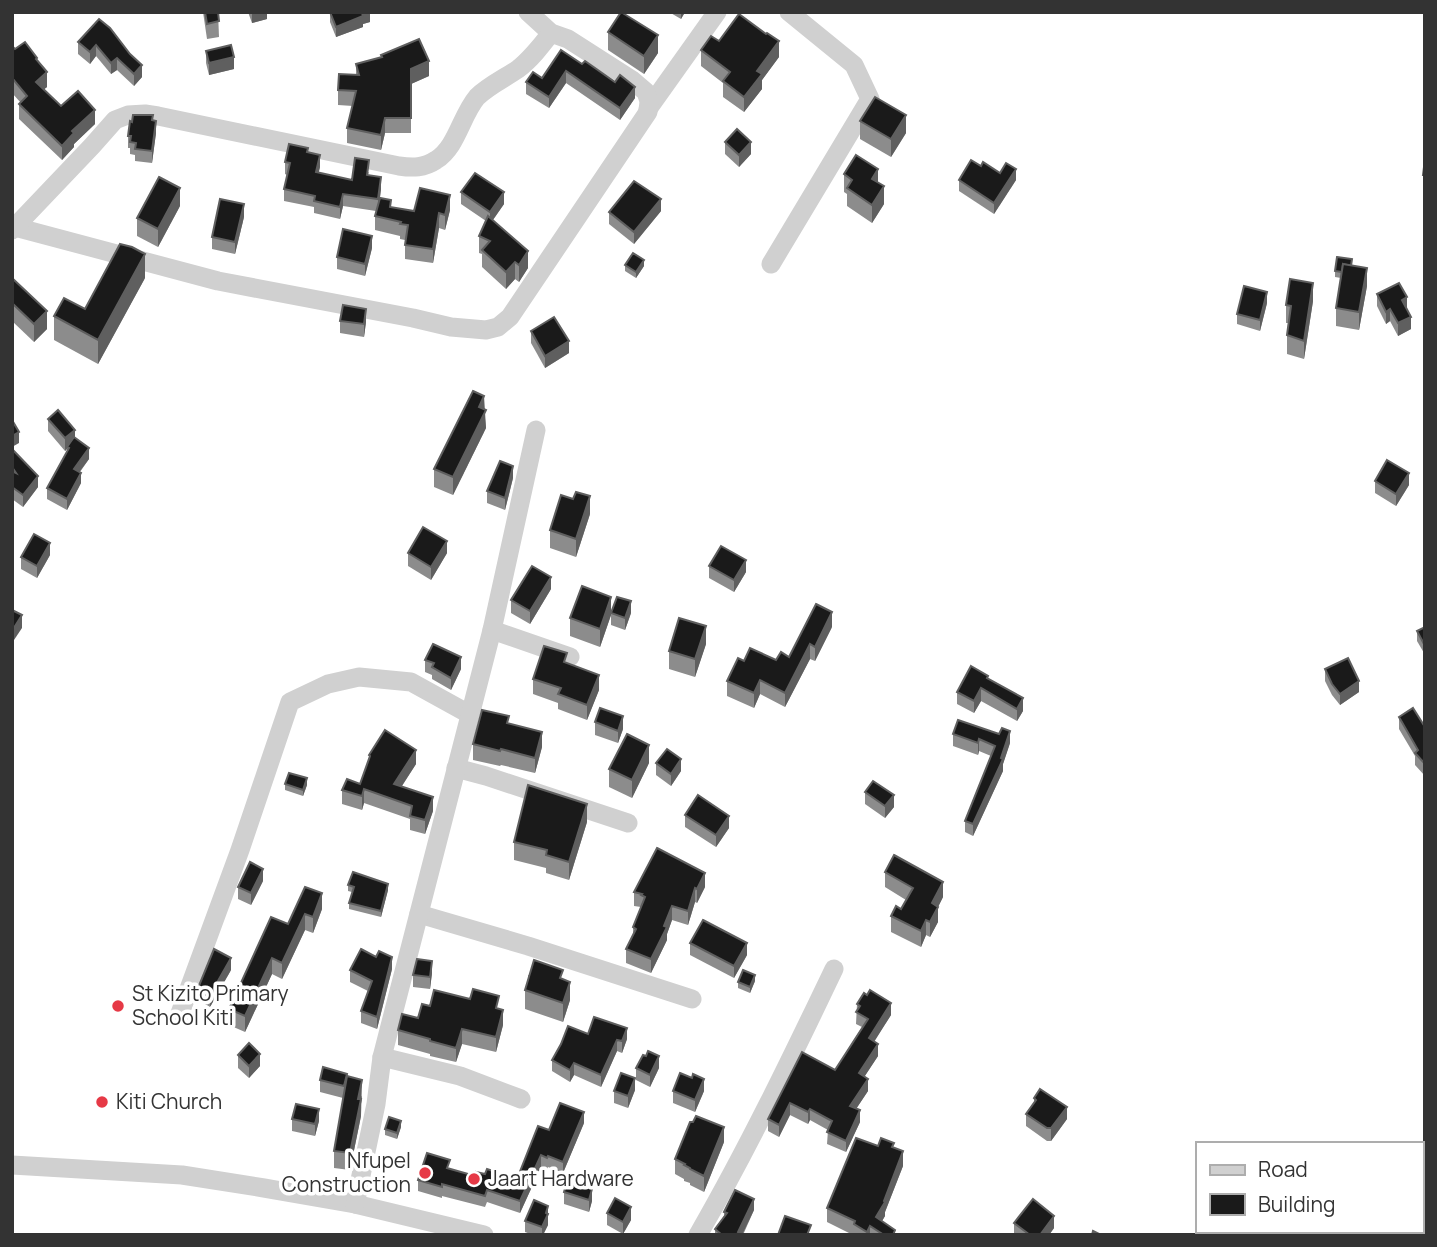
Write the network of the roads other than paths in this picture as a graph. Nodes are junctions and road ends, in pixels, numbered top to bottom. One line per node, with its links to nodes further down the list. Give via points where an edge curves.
1 (528, 12): 4 (street)
2 (718, 12): 5 (street)
3 (789, 12): 7 (street, via 854,65 870,99)
4 (551, 33): 5 (street, via 632,80 646,92); 6 (street, via 521,66 479,95 444,153 425,166 399,166 158,116 128,115 115,120)
5 (648, 108): 6 (street, via 510,317 486,330 218,281)
6 (14, 228)
7 (771, 264)
8 (536, 430): 9 (street)
9 (492, 630): 10 (street); 11 (street)
10 (570, 657)
11 (469, 714): 12 (street); 17 (street, via 411,682 359,677 328,684 290,702)
12 (456, 768): 13 (street); 14 (street)
13 (628, 822)
14 (419, 914): 16 (street); 18 (street)
15 (834, 969): 23 (street, via 741,1159)
16 (692, 999)
17 (179, 1016)
18 (382, 1057): 19 (street, via 460,1076); 21 (street)
19 (521, 1099)
20 (12, 1166): 21 (street, via 183,1175)
21 (355, 1204): 22 (street)
22 (484, 1235)
23 (698, 1235)

